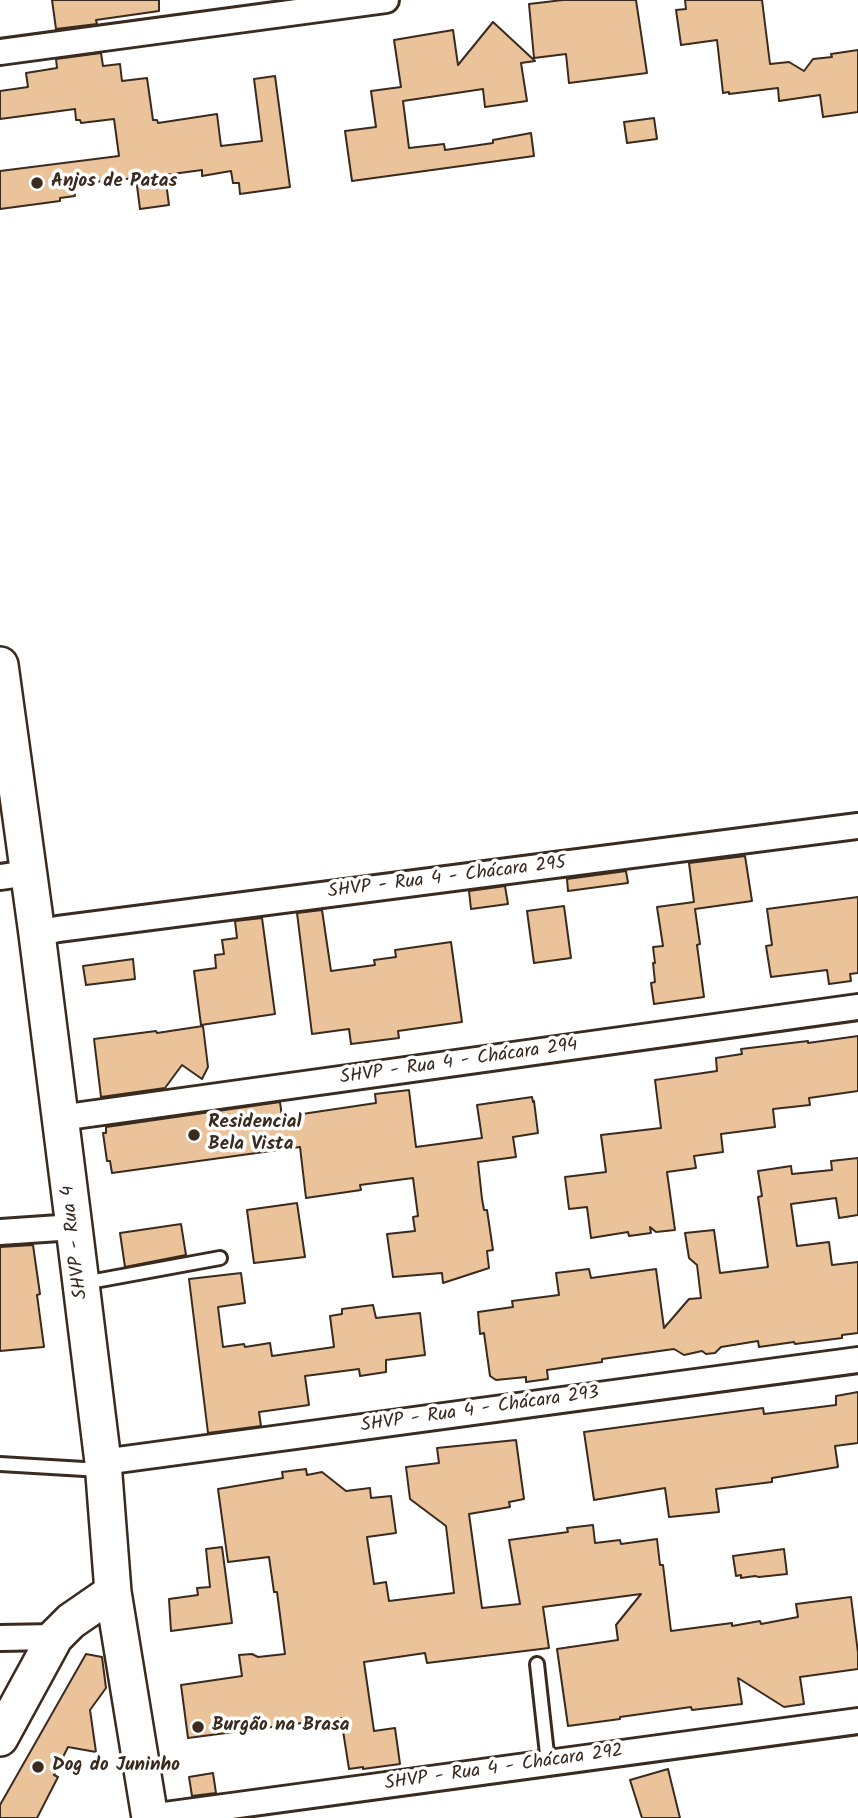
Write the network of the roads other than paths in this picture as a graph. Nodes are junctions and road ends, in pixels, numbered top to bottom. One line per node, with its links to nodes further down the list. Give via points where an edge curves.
1 (386, 0): 2 (street)
2 (0, 52)
3 (0, 665): 4 (street, SHVP - Rua 4)
4 (6, 759): 6 (street, SHVP - Rua 4)
5 (858, 826): 7 (street, SHVP - Rua 4 - Chácara 295)
6 (14, 875): 7 (street, SHVP - Rua 4)
7 (37, 934): 9 (street, SHVP - Rua 4)
8 (858, 1007): 9 (street, SHVP - Rua 4 - Chácara 294)
9 (60, 1118): 10 (street, SHVP - Rua 4)
10 (74, 1227): 11 (street); 13 (street, SHVP - Rua 4)
11 (0, 1232)
12 (220, 1258): 13 (lane)
13 (81, 1284): 16 (street, SHVP - Rua 4)
14 (858, 1360): 16 (street, SHVP - Rua 4 - Chácara 293)
15 (0, 1464): 16 (lane)
16 (103, 1466): 17 (street, SHVP - Rua 4)
17 (113, 1592): 18 (street); 24 (street, SHVP - Rua 4)
18 (55, 1637): 19 (street); 22 (street)
19 (0, 1638)
20 (537, 1664): 23 (lane)
21 (858, 1721): 23 (street, SHVP - Rua 4 - Chácara 292)
22 (0, 1738)
23 (548, 1763): 24 (street, SHVP - Rua 4 - Chácara 292)
24 (150, 1818)

